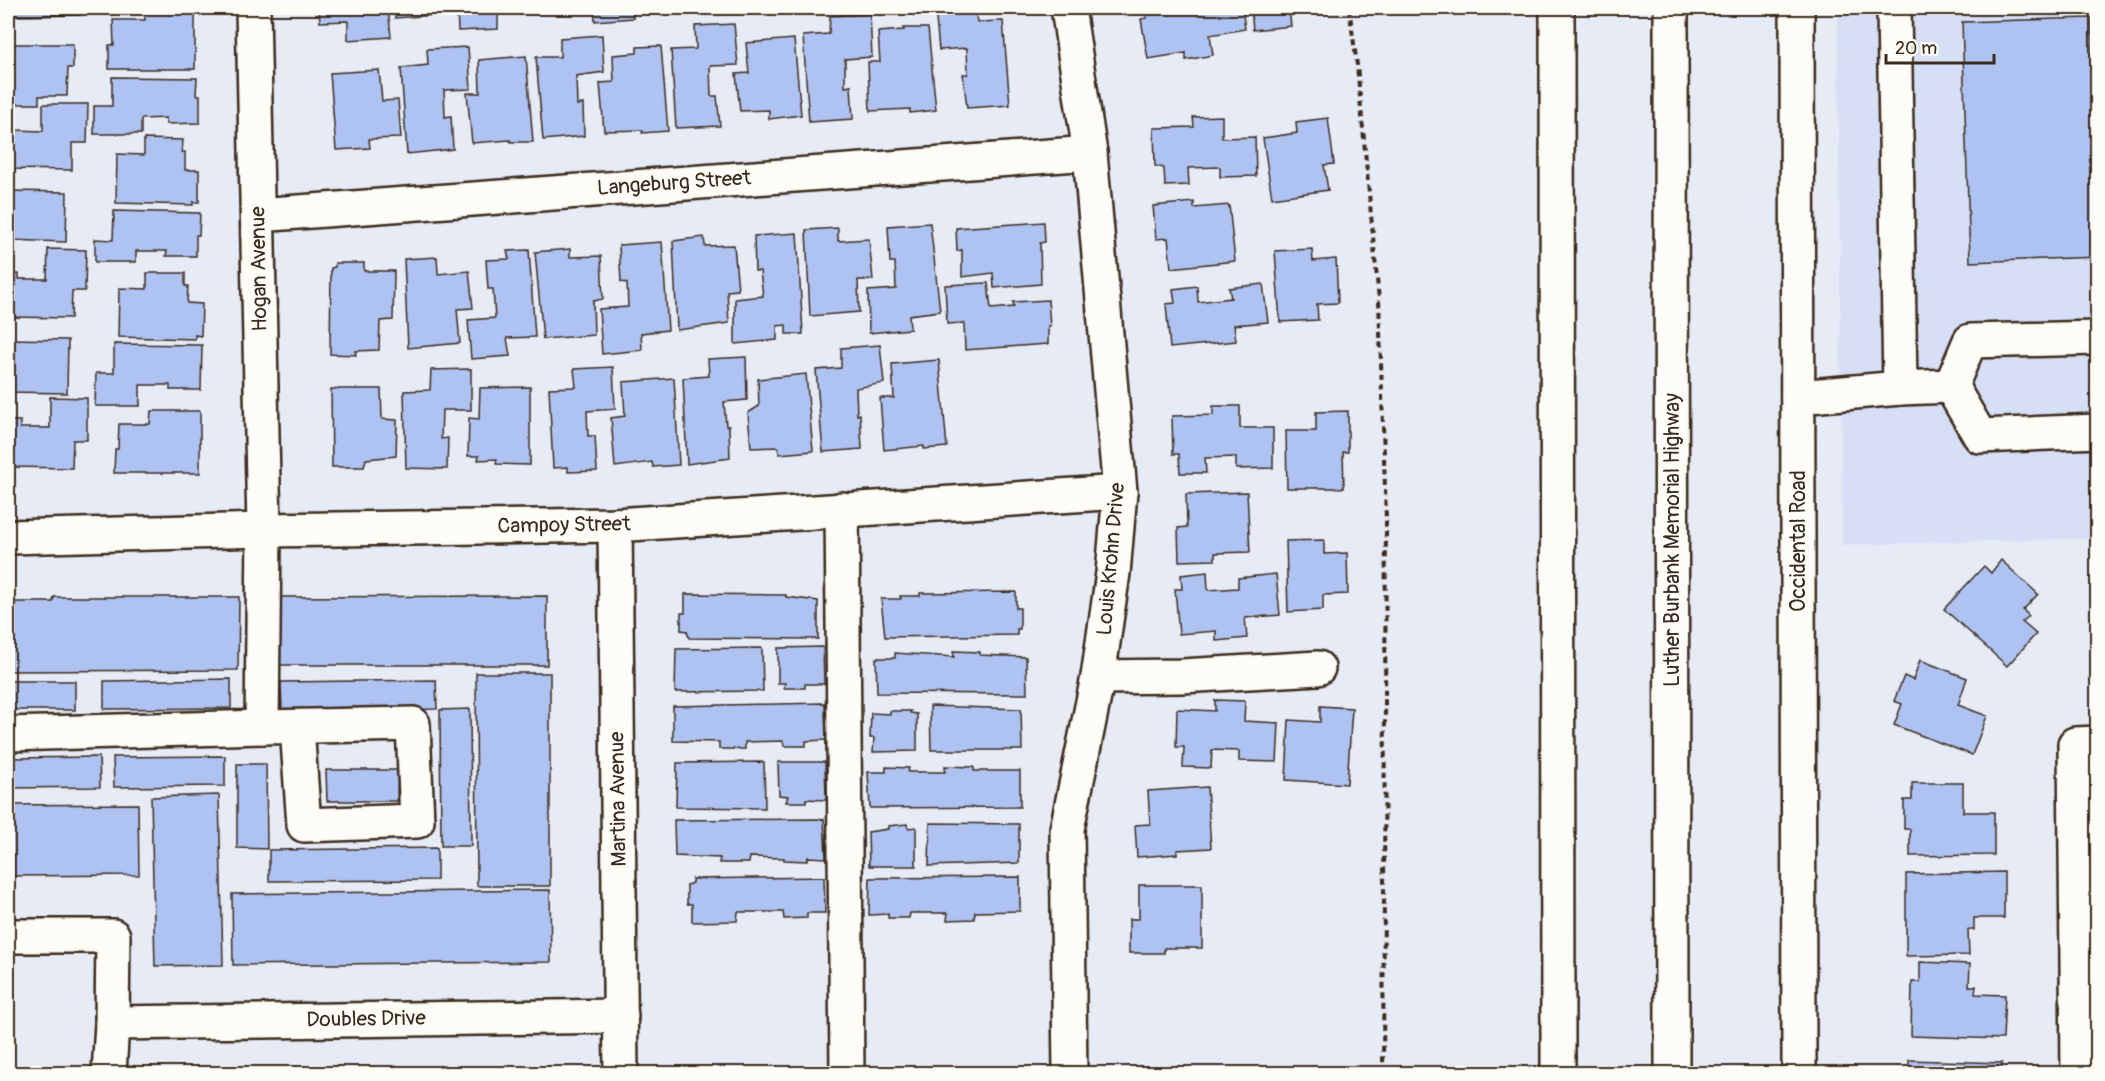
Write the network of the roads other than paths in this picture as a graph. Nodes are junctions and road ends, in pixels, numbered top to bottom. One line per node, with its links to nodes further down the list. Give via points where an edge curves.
1 (253, 8): 8 (main road, Hogan Avenue)
2 (1068, 8): 7 (main road, Louis Krohn Drive)
3 (1557, 8): 32 (main road)
4 (1671, 8): 33 (main road, Luther Burbank Memorial Highway)
5 (1797, 8): 12 (main road, Occidental Road)
6 (1894, 8): 11 (main road)
7 (1090, 153): 8 (main road, Langeburg Street); 14 (main road, Louis Krohn Drive)
8 (258, 214): 17 (main road, Hogan Avenue)
9 (2097, 338): 10 (main road, via 1970,341)
10 (1951, 386): 11 (main road); 13 (main road, via 1980,435)
11 (1900, 388): 12 (main road)
12 (1798, 397): 34 (main road, Occidental Road)
13 (2097, 431)
14 (1120, 492): 15 (main road, Campoy Street); 20 (main road, Louis Krohn Drive)
15 (842, 509): 16 (main road, Campoy Street); 30 (main road)
16 (615, 525): 17 (main road, Campoy Street); 26 (main road, Martina Avenue)
17 (264, 530): 18 (main road, Campoy Street); 22 (main road, Hogan Avenue)
18 (8, 537)
19 (1318, 668): 20 (main road)
20 (1098, 677): 31 (main road, Louis Krohn Drive, via 1067,828)
21 (297, 727): 21 (main road, via 413,724 417,821 304,825); 22 (main road)
22 (262, 728): 23 (main road)
23 (8, 734)
24 (2097, 743): 35 (main road, via 2075,744)
25 (8, 936): 27 (main road, via 113,936)
26 (621, 1016): 27 (main road, Doubles Drive); 29 (main road, Martina Avenue)
27 (112, 1023): 28 (main road)
28 (109, 1074)
29 (621, 1074)
30 (847, 1074)
31 (1070, 1074)
32 (1558, 1074)
33 (1672, 1074)
34 (1799, 1074)
35 (2078, 1074)

